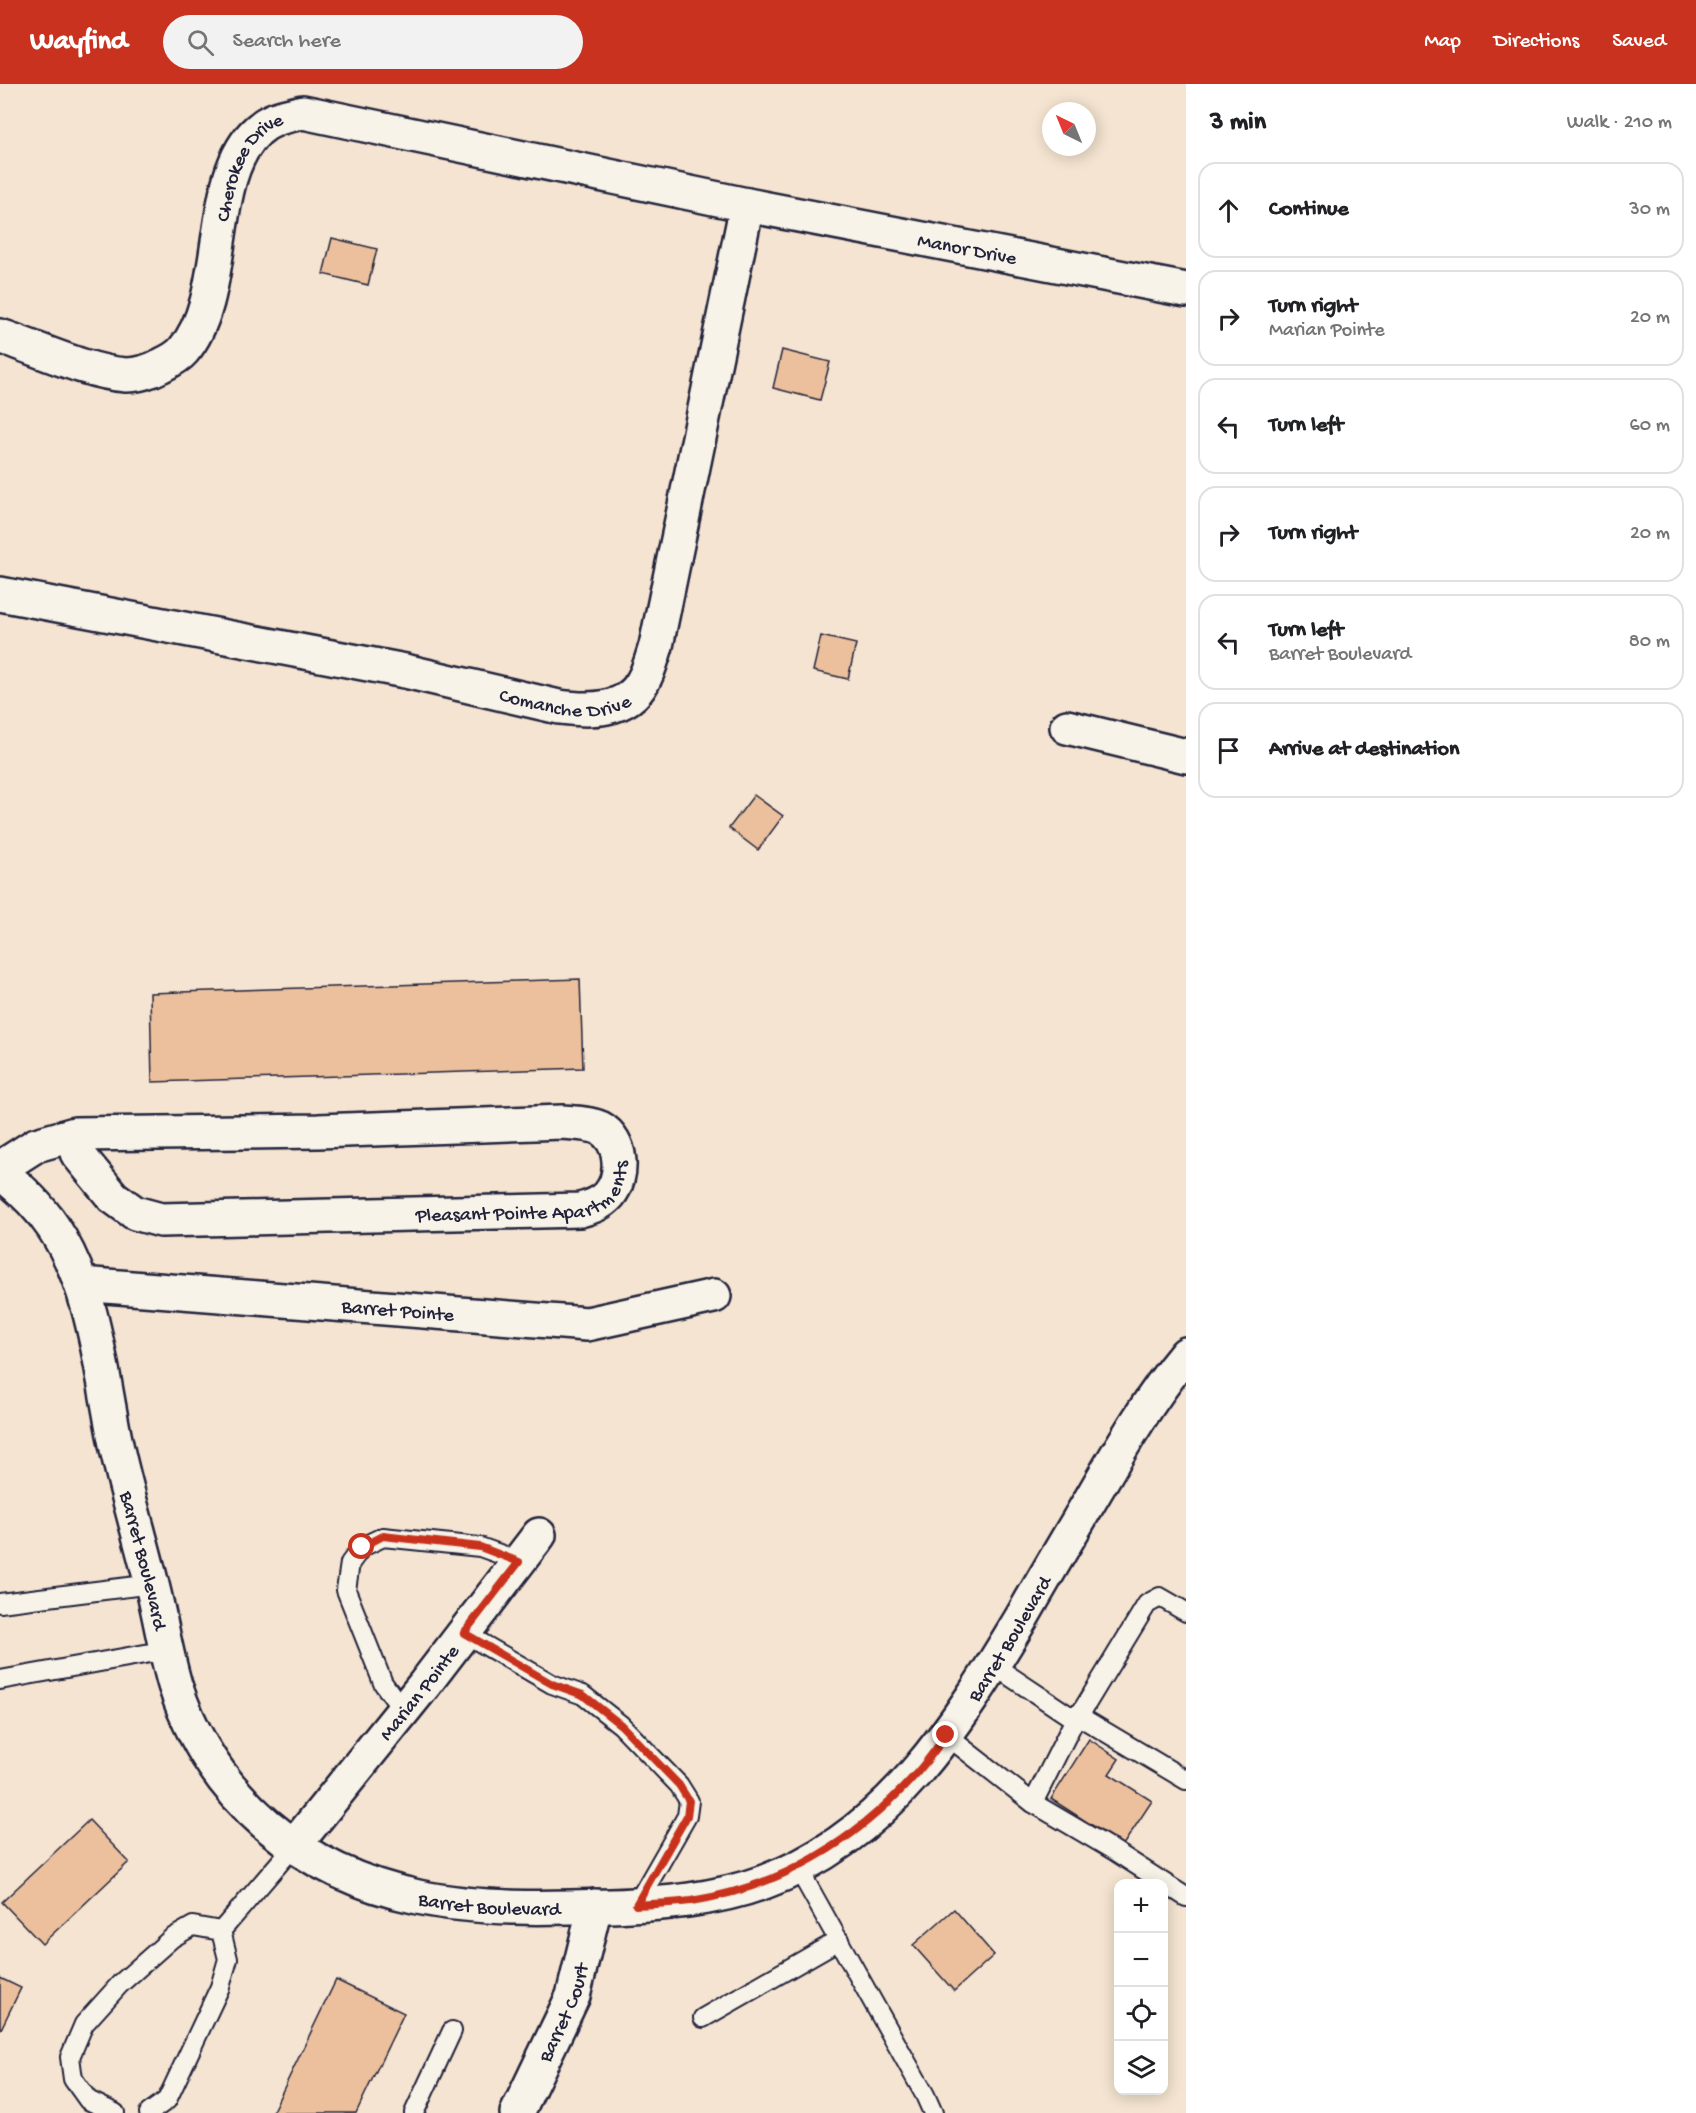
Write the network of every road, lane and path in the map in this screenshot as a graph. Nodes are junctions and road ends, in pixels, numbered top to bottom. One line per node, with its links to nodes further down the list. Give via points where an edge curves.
1 (747, 205): 2 (street, Manor Drive); 3 (street, Cherokee Drive, via 303,112 278,117 257,130 242,150 225,201 210,290 197,328 175,358 153,370 128,375 102,372); 4 (street, Comanche Drive, via 656,646 645,679 624,701 606,708 559,707 405,671)
2 (1186, 290)
3 (0, 336)
4 (0, 594)
5 (1067, 727): 6 (street)
6 (1186, 756)
7 (75, 1134): 7 (street, Pleasant Pointe Apartments, via 77,1152 113,1197 135,1213 161,1220 580,1210 610,1194 620,1164 614,1142 601,1129 562,1122); 8 (street, Pleasant Pointe Apartments, via 36,1145)
8 (0, 1170): 9 (street, Barret Boulevard, via 53,1226)
9 (81, 1284): 10 (street, Barret Pointe, via 587,1324); 14 (street, Barret Boulevard)
10 (714, 1296)
11 (1186, 1354): 19 (street, Barret Boulevard, via 1129,1435)
12 (539, 1535): 13 (street, Marian Pointe)
13 (519, 1562): 17 (street, Marian Pointe); 21 (lane, via 480,1547 383,1536 362,1547 350,1563 346,1590 383,1683)
14 (152, 1584): 15 (lane); 18 (street, Barret Boulevard)
15 (0, 1603)
16 (1186, 1612): 22 (lane, via 1160,1597 1147,1604)
17 (464, 1633): 21 (street, Marian Pointe); 29 (lane, via 552,1684 583,1695 621,1725 679,1785 689,1801 687,1816)
18 (167, 1650): 20 (lane); 26 (street, Barret Boulevard, via 190,1724 210,1761 234,1794)
19 (993, 1665): 22 (lane, via 1068,1715); 23 (street, Barret Boulevard)
20 (0, 1680)
21 (403, 1711): 26 (street, Marian Pointe)
22 (1077, 1715): 24 (lane); 25 (lane)
23 (946, 1735): 25 (lane); 27 (street, Barret Boulevard, via 917,1774 882,1809 830,1850)
24 (1186, 1780)
25 (1033, 1803): 28 (lane)
26 (294, 1846): 30 (street, Barret Boulevard, via 361,1881 432,1900 506,1906); 31 (lane)
27 (798, 1868): 29 (street, Barret Boulevard, via 728,1893 692,1901); 32 (lane)
28 (1186, 1897)
29 (636, 1905): 30 (street, Barret Boulevard)
30 (595, 1906): 38 (street, Barret Court, via 573,1996)
31 (221, 1930): 35 (lane, via 193,1926 172,1938 120,1984 84,2024 70,2057 73,2079 88,2100); 36 (lane, via 228,1959 220,1987 167,2100)
32 (839, 1940): 33 (lane); 39 (lane)
33 (703, 2018)
34 (452, 2031): 37 (lane)
35 (115, 2113)
36 (149, 2113)
37 (414, 2113)
38 (517, 2113)
39 (933, 2113)

